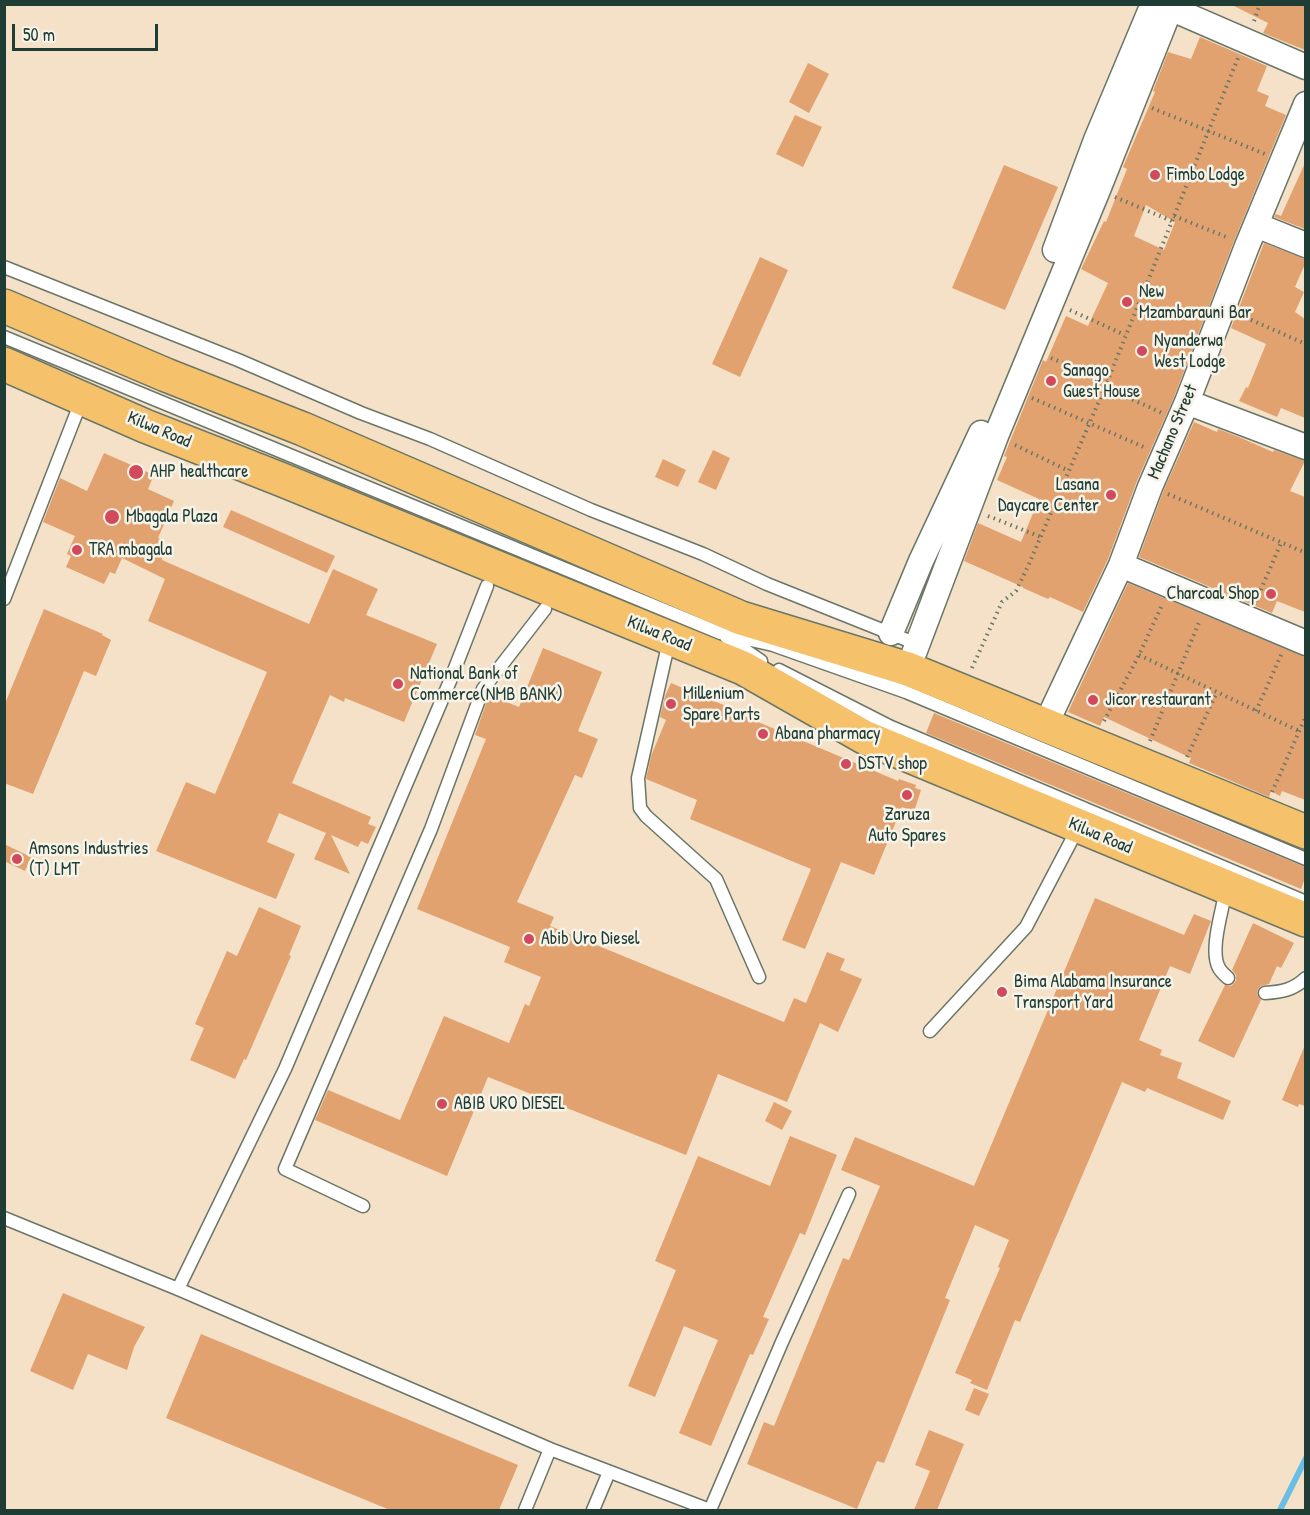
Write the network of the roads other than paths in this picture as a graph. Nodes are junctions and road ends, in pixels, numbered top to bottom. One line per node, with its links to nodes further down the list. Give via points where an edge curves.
1 (1165, 6): 2 (street); 18 (street, via 1096,140 1003,384); 21 (street, via 1098,190 996,436)
2 (1305, 67)
3 (1305, 104): 4 (street, Machano Street)
4 (1252, 235): 5 (street); 11 (street, Machano Street)
5 (1305, 245)
6 (4, 267): 18 (lane, via 430,439)
7 (4, 306): 10 (highway, Kilwa Road)
8 (4, 337): 10 (lane)
9 (4, 364): 10 (highway, Kilwa Road)
10 (92, 372): 15 (lane); 17 (lane); 19 (highway, Kilwa Road, via 145,426); 21 (highway, Kilwa Road, via 166,375 303,429 741,618)
11 (1182, 412): 12 (street); 13 (street, Machano Street)
12 (1305, 447)
13 (1121, 565): 20 (street); 22 (street, Machano Street)
14 (487, 585): 37 (lane, via 290,1058)
15 (4, 598)
16 (545, 609): 35 (lane, via 483,689 431,829 285,1169)
17 (720, 633): 25 (lane, via 773,645 906,692); 27 (lane, via 765,663 891,727)
18 (891, 633): 21 (lane)
19 (670, 639): 23 (highway, Kilwa Road, via 743,668 864,737); 29 (lane, via 638,778 640,808 717,879)
20 (1298, 640)
21 (913, 656): 22 (highway, Kilwa Road, via 962,690)
22 (1046, 724): 24 (highway, Kilwa Road)
23 (1079, 827): 26 (highway, Kilwa Road); 33 (lane, via 1026,927)
24 (1305, 832)
25 (1305, 859)
26 (1226, 888): 28 (highway, Kilwa Road); 30 (lane, via 1216,960)
27 (1305, 902)
28 (1305, 920)
29 (759, 977)
30 (1228, 978)
31 (1305, 978): 32 (lane, via 1286,992)
32 (1265, 993)
33 (930, 1031)
34 (849, 1194): 42 (lane)
35 (363, 1206)
36 (4, 1218): 37 (lane)
37 (178, 1289): 38 (lane)
38 (550, 1449): 39 (lane); 40 (lane)
39 (609, 1472): 41 (lane); 42 (lane)
40 (525, 1510)
41 (593, 1510)
42 (710, 1510)

